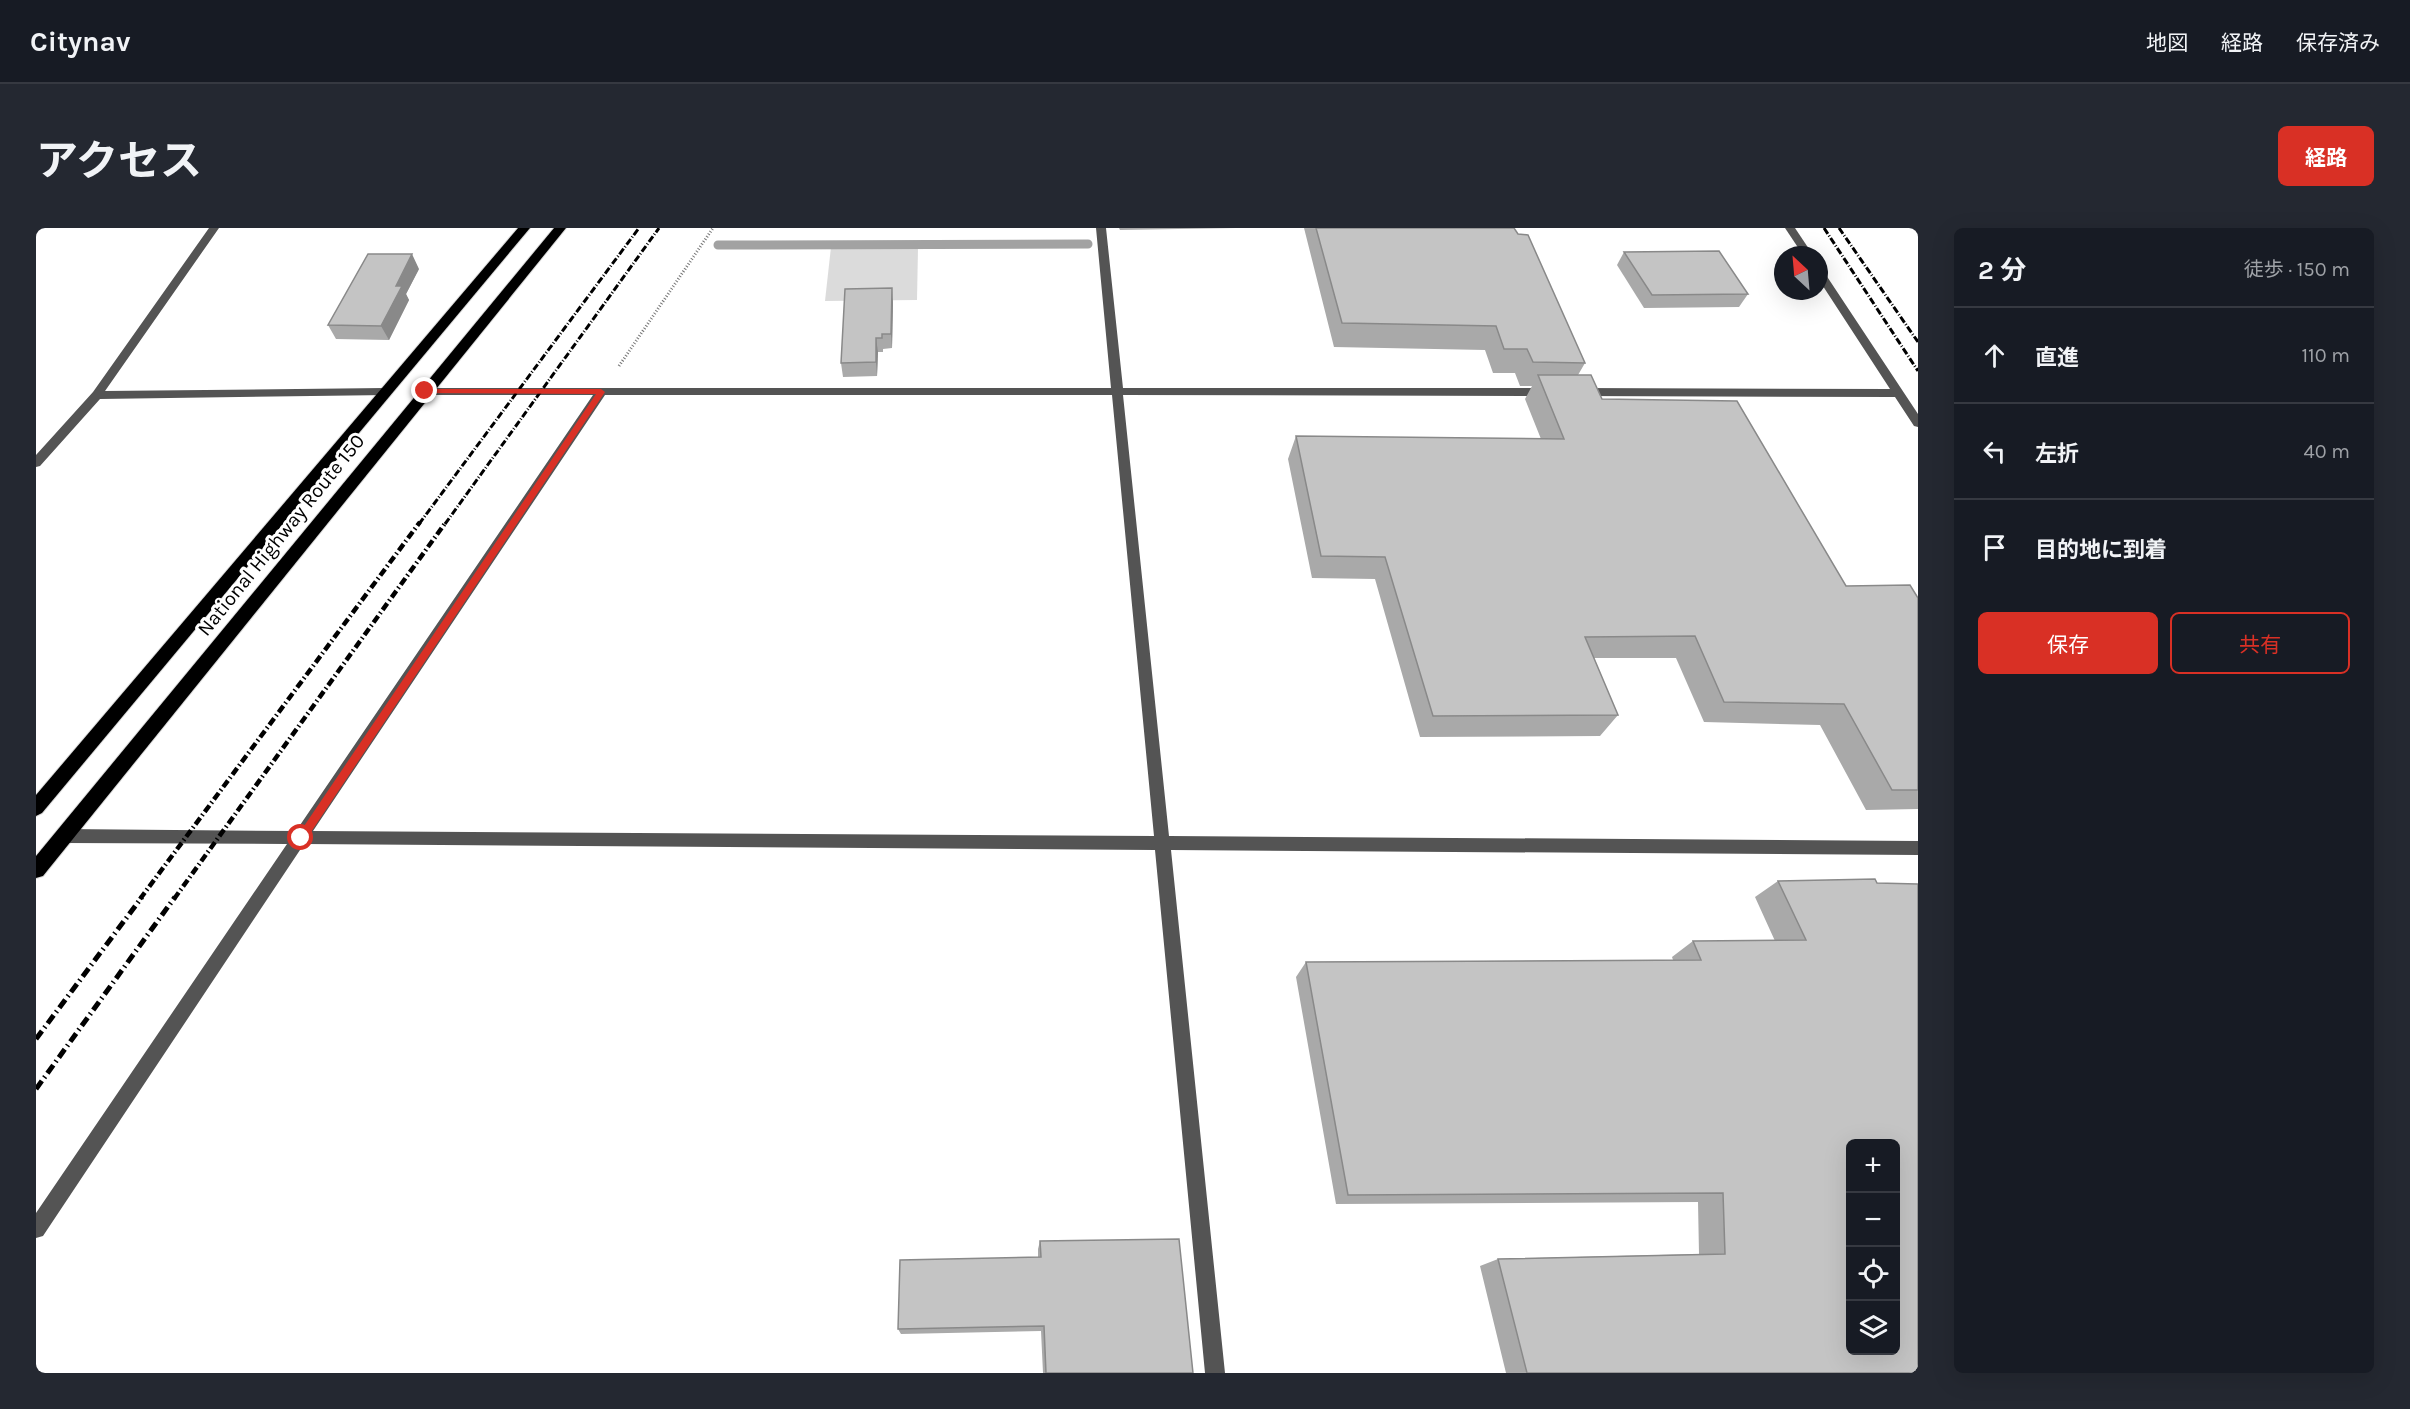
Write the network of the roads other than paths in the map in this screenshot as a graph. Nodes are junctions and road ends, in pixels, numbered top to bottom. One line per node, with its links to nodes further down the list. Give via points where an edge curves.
1 (214, 228): 13 (street)
2 (524, 228): 10 (highway, National Highway Route 150)
3 (560, 228): 8 (highway, National Highway Route 150)
4 (1101, 228): 9 (street)
5 (1790, 228): 6 (street)
6 (1802, 246)
7 (1828, 286): 12 (street)
8 (425, 391): 11 (street); 17 (highway, National Highway Route 150)
9 (1117, 391): 11 (street); 12 (street); 19 (street)
10 (384, 392): 13 (street); 16 (highway, National Highway Route 150)
11 (601, 392): 18 (street)
12 (1899, 393): 14 (street)
13 (97, 395): 15 (street)
14 (1918, 423)
15 (36, 463)
16 (36, 808)
17 (64, 836): 18 (street); 21 (highway, National Highway Route 150)
18 (301, 838): 19 (street); 22 (street)
19 (1163, 842): 20 (street); 23 (street)
20 (1918, 848)
21 (36, 870)
22 (36, 1229)
23 (1215, 1373)

